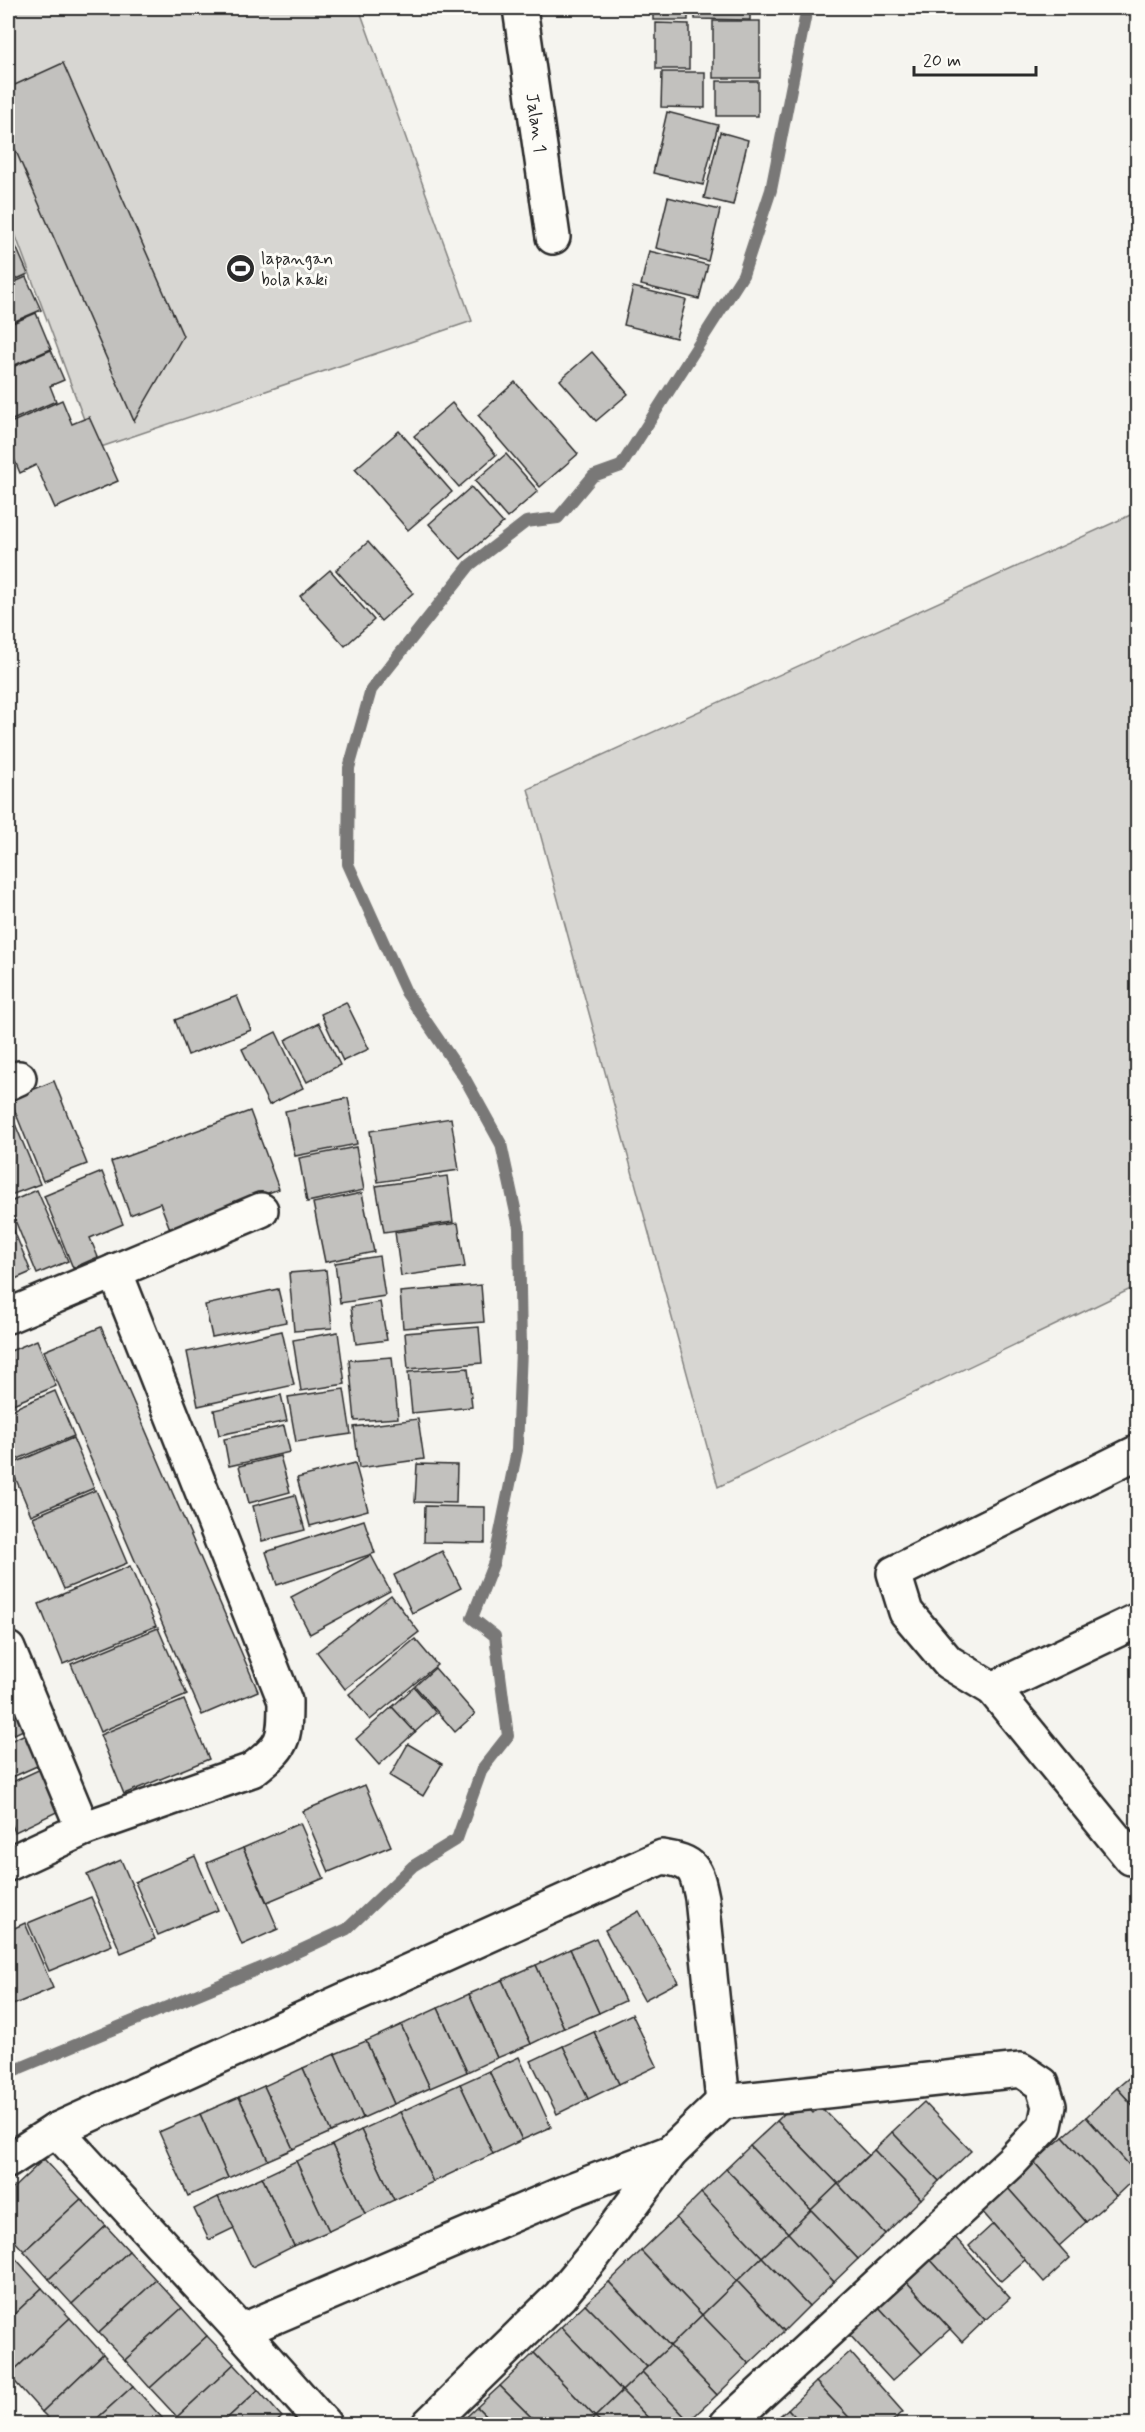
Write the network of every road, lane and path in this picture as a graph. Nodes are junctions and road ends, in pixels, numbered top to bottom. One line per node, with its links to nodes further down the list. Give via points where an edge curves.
1 (520, 8): 2 (street, Jalan 1)
2 (553, 237)
3 (261, 1210): 4 (street)
4 (115, 1271): 5 (street); 10 (street, via 285,1701 285,1731 275,1752 252,1770)
5 (8, 1316)
6 (1137, 1452): 9 (street, via 894,1573 906,1612 948,1662)
7 (1137, 1620): 9 (street)
8 (8, 1649): 10 (street)
9 (993, 1689): 11 (street, via 1131,1858)
10 (83, 1829): 12 (street)
11 (1137, 1858)
12 (8, 1864)
13 (723, 2102): 14 (street, via 697,1873 681,1860 662,1857); 15 (street); 20 (street, via 1022,2070 1042,2084 1049,2106 1045,2126 1011,2162)
14 (56, 2130): 16 (street); 17 (street)
15 (671, 2152): 17 (street, via 571,2190); 19 (street, via 560,2296)
16 (8, 2162)
17 (241, 2331): 18 (street)
18 (324, 2424)
19 (429, 2424)
20 (727, 2424)

